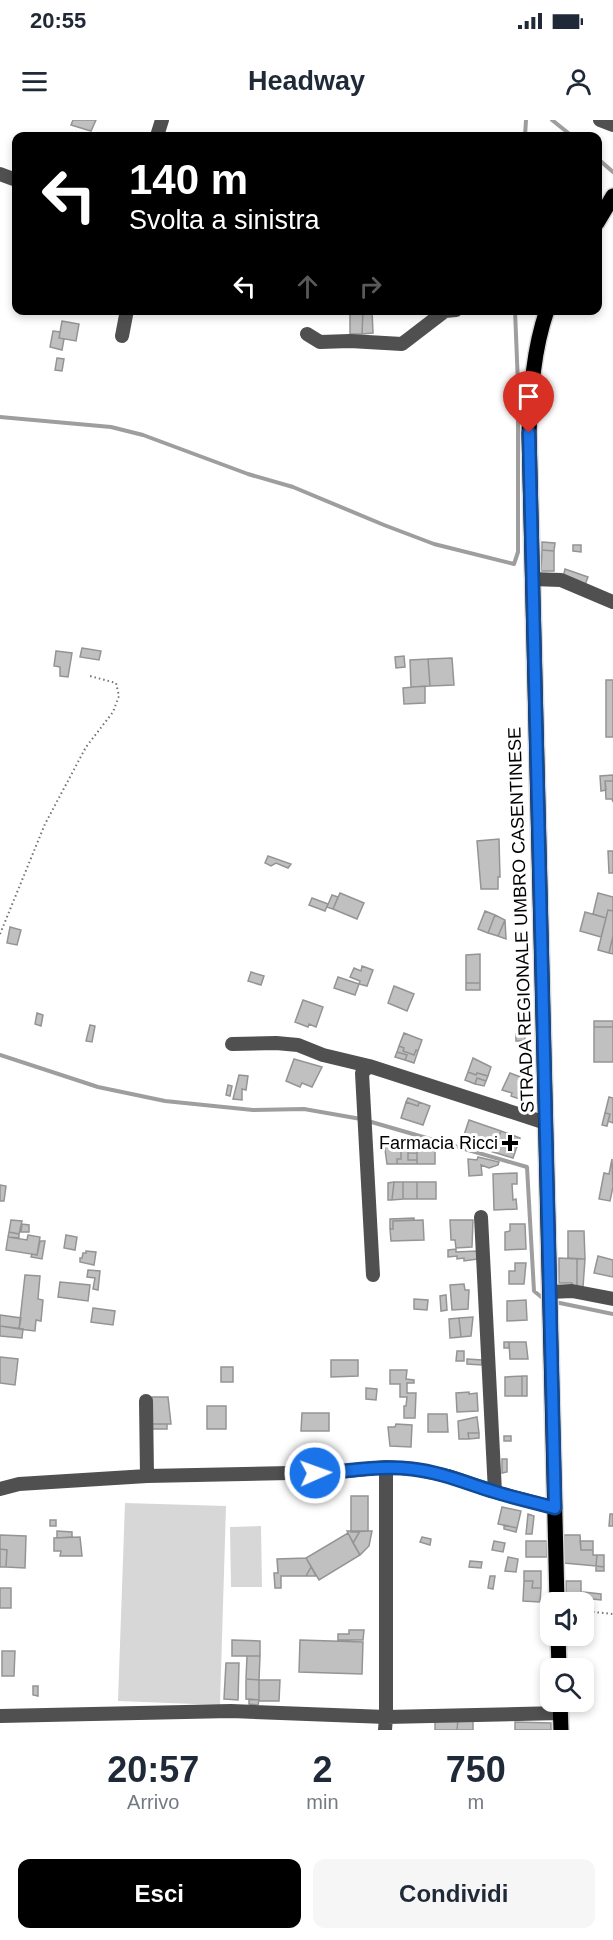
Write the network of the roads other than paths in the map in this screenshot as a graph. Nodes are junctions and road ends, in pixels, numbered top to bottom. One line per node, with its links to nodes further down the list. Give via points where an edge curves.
1 (600, 120): 2 (street)
2 (613, 125)
3 (613, 196): 4 (main road)
4 (602, 215)
5 (126, 315): 9 (street)
6 (441, 315): 8 (street, via 402,344 320,342)
7 (545, 315): 10 (main road, STRADA REGIONALE UMBRO CASENTINESE, via 532,371)
8 (307, 334)
9 (122, 336)
10 (532, 579): 11 (street, via 561,580); 14 (main road, STRADA REGIONALE UMBRO CASENTINESE)
11 (613, 602)
12 (232, 1044): 13 (street, via 297,1045)
13 (369, 1066): 14 (street); 16 (street, via 362,1073)
14 (546, 1123): 17 (main road, STRADA REGIONALE UMBRO CASENTINESE)
15 (481, 1216): 23 (street)
16 (373, 1275)
17 (550, 1292): 18 (street, via 572,1291); 24 (main road, STRADA REGIONALE UMBRO CASENTINESE)
18 (613, 1299)
19 (146, 1401): 21 (street)
20 (386, 1467): 21 (street, via 338,1472); 23 (street, via 448,1476); 29 (street)
21 (147, 1476): 22 (street, via 19,1484)
22 (0, 1489)
23 (495, 1492): 24 (street)
24 (555, 1508): 25 (main road, STRADA REGIONALE UMBRO CASENTINESE)
25 (557, 1592)
26 (540, 1709): 29 (street)
27 (560, 1712): 30 (main road)
28 (0, 1716): 29 (street, via 231,1711)
29 (385, 1723)
30 (561, 1730)

